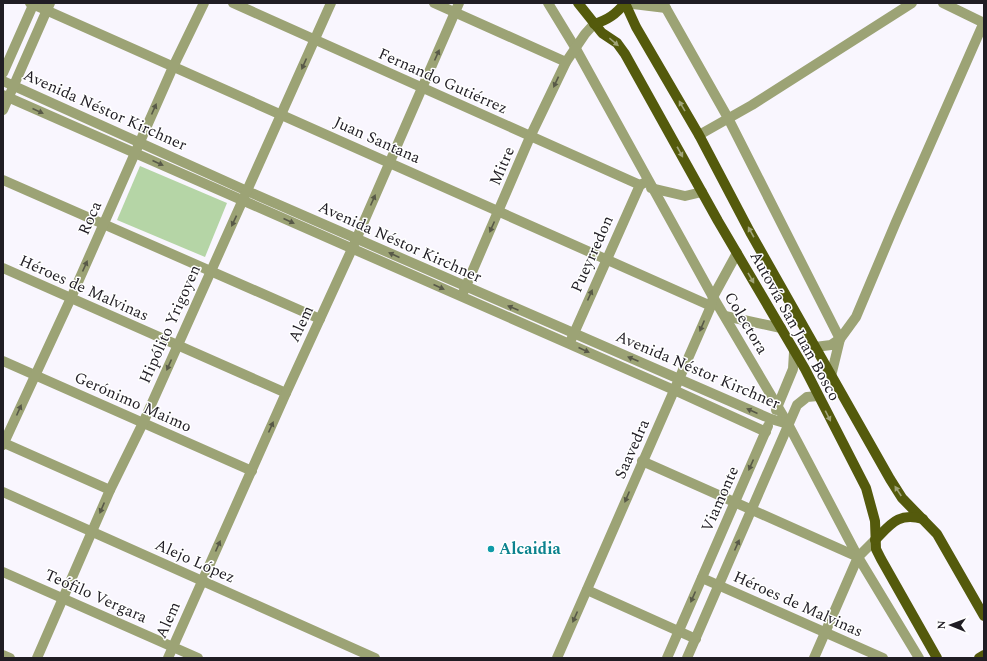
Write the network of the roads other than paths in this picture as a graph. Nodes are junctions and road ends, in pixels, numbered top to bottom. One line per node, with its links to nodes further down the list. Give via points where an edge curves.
1 (204, 3): 19 (street, Roca)
2 (233, 3): 16 (street, Fernando Gutiérrez)
3 (332, 3): 16 (street, Hipólito Yrigoyen)
4 (434, 3): 13 (street)
5 (548, 3): 17 (street, Colectora)
6 (578, 3): 15 (main road, Autovía San Juan Bosco)
7 (625, 3): 11 (street); 15 (main road, via 607,20); 28 (main road, Autovía San Juan Bosco, one-way to 7, via 636,27)
8 (912, 3): 27 (street)
9 (943, 3): 14 (street)
10 (33, 4): 12 (street, Juan Santana); 20 (street)
11 (664, 5): 27 (street)
12 (49, 7): 19 (street, Juan Santana); 22 (street)
13 (457, 8): 18 (street); 23 (street, Alem, one-way to 13)
14 (984, 22): 54 (street, via 856,317)
15 (594, 24): 17 (street, Mitre); 36 (main road, Autovía San Juan Bosco, one-way to 36, via 617,43 625,54)
16 (315, 40): 23 (street, Fernando Gutiérrez); 26 (street, Hipólito Yrigoyen, one-way to 26)
17 (576, 49): 18 (street, Mitre); 34 (street, Colectora)
18 (566, 62): 29 (street, Mitre, one-way to 29)
19 (173, 67): 26 (street, Juan Santana); 30 (street, Roca, one-way to 19)
20 (3, 73)
21 (3, 81): 22 (street, Avenida Néstor Kirchner)
22 (14, 86): 24 (street); 30 (street, Avenida Néstor Kirchner)
23 (423, 88): 29 (street, Fernando Gutiérrez); 32 (street, Alem)
24 (6, 96): 25 (street); 31 (street, Avenida Néstor Kirchner, one-way to 31)
25 (3, 110)
26 (282, 114): 32 (street, Juan Santana); 35 (street, Hipólito Yrigoyen)
27 (728, 118): 28 (street); 54 (street)
28 (699, 135): 57 (main road, Autovía San Juan Bosco, one-way to 28)
29 (530, 137): 34 (street, Fernando Gutiérrez); 38 (street, Mitre)
30 (140, 142): 31 (street, Roca); 35 (street, Avenida Néstor Kirchner)
31 (135, 153): 37 (street, Avenida Néstor Kirchner, one-way to 37); 39 (street, Roca)
32 (390, 162): 38 (street, Juan Santana); 40 (street, Alem, one-way to 32)
33 (3, 180): 39 (street)
34 (646, 185): 36 (street, Fernando Gutiérrez, via 685,196); 43 (street, Pueyrredon); 49 (street, Colectora)
35 (247, 191): 37 (street, Hipólito Yrigoyen); 40 (street, Avenida Néstor Kirchner)
36 (702, 192): 42 (main road, Autovía San Juan Bosco)
37 (243, 201): 41 (street, Avenida Néstor Kirchner, one-way to 41); 45 (street, Hipólito Yrigoyen, one-way to 45)
38 (499, 211): 43 (street, Juan Santana); 46 (street, Mitre, one-way to 46)
39 (104, 224): 45 (street); 48 (street, Roca, one-way to 39)
40 (356, 238): 41 (street, Alem); 46 (street, Avenida Néstor Kirchner, one-way to 40)
41 (352, 249): 47 (street, Avenida Néstor Kirchner, one-way to 47); 51 (street, Alem)
42 (737, 253): 49 (street, Saavedra); 52 (main road, Autovía San Juan Bosco, one-way to 52)
43 (606, 258): 49 (street, Juan Santana); 53 (street, Pueyrredon, one-way to 43)
44 (3, 268): 48 (street, Héroes de Malvinas)
45 (210, 272): 51 (street); 56 (street, Hipólito Yrigoyen)
46 (465, 287): 47 (street, Mitre); 53 (street, Avenida Néstor Kirchner, one-way to 46)
47 (461, 297): 55 (street, Avenida Néstor Kirchner)
48 (71, 298): 56 (street, Héroes de Malvinas); 60 (street, Roca)
49 (712, 301): 50 (street, Colectora); 62 (street, Saavedra, one-way to 62)
50 (725, 316): 52 (street); 66 (street, Colectora)
51 (320, 319): 64 (street, Alem)
52 (781, 328): 58 (main road, Autovía San Juan Bosco)
53 (573, 334): 55 (street, Pueyrredon); 62 (street, Avenida Néstor Kirchner, one-way to 53)
54 (840, 339): 57 (street, via 830,345); 61 (street)
55 (570, 344): 63 (street, Avenida Néstor Kirchner, one-way to 63)
56 (178, 345): 64 (street, Héroes de Malvinas); 68 (street, Hipólito Yrigoyen, one-way to 68)
57 (815, 347): 61 (main road, Autovía San Juan Bosco)
58 (794, 352): 65 (main road, Autovía San Juan Bosco); 66 (street, Viamonte, via 794,370)
59 (3, 361): 60 (street, Gerónimo Maimo)
60 (34, 375): 68 (street, Gerónimo Maimo); 71 (street, Roca, one-way to 60)
61 (832, 376): 78 (main road, Autovía San Juan Bosco, one-way to 61, via 902,498)
62 (680, 379): 63 (street, Saavedra); 67 (street, Avenida Néstor Kirchner, one-way to 62)
63 (674, 390): 70 (street, Avenida Néstor Kirchner); 72 (street, Saavedra)
64 (286, 393): 73 (street, Alem, one-way to 64)
65 (818, 396): 69 (street, Viamonte, via 802,400); 80 (main road, Autovía San Juan Bosco, one-way to 80, via 868,494 875,522)
66 (778, 406): 67 (street, Viamonte); 69 (street, Colectora)
67 (771, 419): 69 (street, Avenida Néstor Kirchner); 70 (street, Viamonte)
68 (143, 423): 73 (street, Gerónimo Maimo); 74 (street, Hipólito Yrigoyen)
69 (788, 424): 77 (street, Viamonte); 81 (street, Colectora)
70 (766, 432): 76 (street, Viamonte, one-way to 76)
71 (3, 444): 74 (street)
72 (642, 461): 76 (street); 86 (street, Saavedra, one-way to 86)
73 (252, 471): 84 (street, Alem, one-way to 73)
74 (110, 490): 79 (street, Hipólito Yrigoyen, one-way to 79)
75 (3, 492): 79 (street, Alejo López)
76 (735, 502): 77 (street); 83 (street, Viamonte)
77 (752, 510): 81 (street); 85 (street, Viamonte, one-way to 77)
78 (925, 520): 80 (main road, via 909,516 900,518); 88 (main road, Autovía San Juan Bosco, via 937,534)
79 (93, 531): 84 (street, Alejo López); 87 (street, Hipólito Yrigoyen)
80 (875, 540): 81 (street); 106 (main road, Autovía San Juan Bosco, via 881,559)
81 (858, 557): 90 (street); 105 (street, Colectora)
82 (3, 572): 87 (street, Teófilo Vergara)
83 (702, 578): 85 (street, Héroes de Malvinas); 89 (street, Viamonte, one-way to 89)
84 (202, 581): 92 (street, Alem); 99 (street, Alejo López)
85 (719, 586): 90 (street, Héroes de Malvinas); 91 (street, Viamonte)
86 (587, 590): 89 (street); 100 (street, Saavedra, one-way to 100)
87 (63, 599): 92 (street, Teófilo Vergara); 96 (street, Hipólito Yrigoyen)
88 (984, 616)
89 (678, 631): 91 (street); 101 (street, Viamonte)
90 (826, 633): 103 (street); 104 (street, Héroes de Malvinas)
91 (696, 639): 102 (street, Viamonte)
92 (173, 647): 97 (street, Alem); 98 (street, Teófilo Vergara)
93 (3, 655): 95 (street)
94 (984, 655): 107 (main road)
95 (10, 658)
96 (37, 658)
97 (168, 658)
98 (198, 658)
99 (375, 658)
100 (557, 658)
101 (666, 658)
102 (688, 658)
103 (814, 658)
104 (883, 658)
105 (919, 658)
106 (937, 658)
107 (979, 658)

